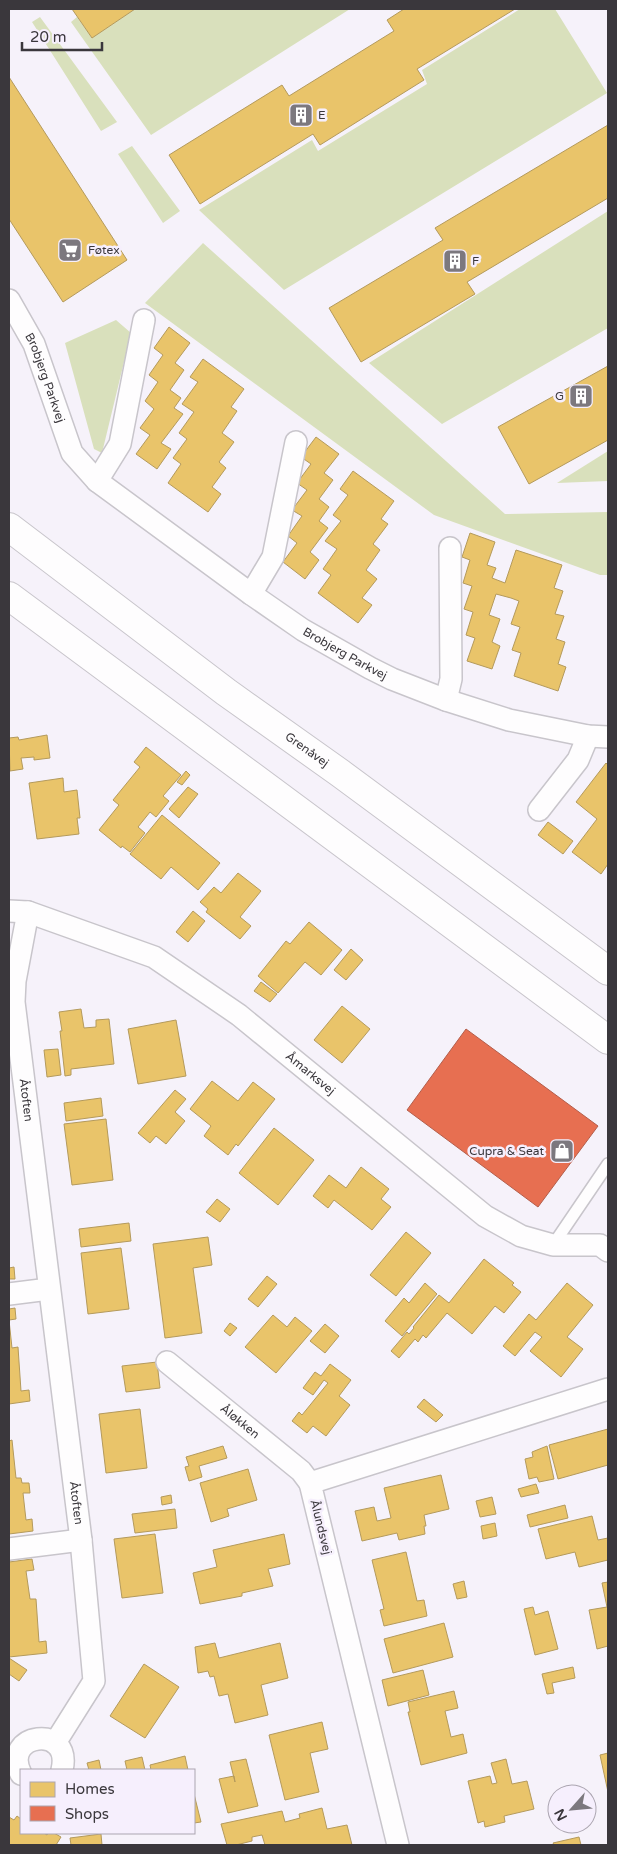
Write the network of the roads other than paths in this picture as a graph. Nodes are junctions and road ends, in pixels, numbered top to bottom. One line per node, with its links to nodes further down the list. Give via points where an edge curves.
1 (9, 300): 4 (street, Brobjerg Parkvej, via 34,344 72,452)
2 (144, 320): 4 (street, via 120,444)
3 (296, 442): 7 (street, via 272,557)
4 (97, 481): 7 (street, Brobjerg Parkvej)
5 (9, 527): 13 (main road, Grenåvej, via 226,692)
6 (450, 548): 9 (street, via 451,679)
7 (251, 594): 9 (street, Brobjerg Parkvej, via 303,630 370,668)
8 (9, 596): 14 (main road)
9 (446, 700): 10 (street, Brobjerg Parkvej, via 509,720)
10 (598, 736): 11 (street, Brobjerg Parkvej)
11 (539, 810)
12 (18, 911): 16 (street, Åmarksvej, via 154,957 239,1015 484,1216 521,1236); 18 (street, Åtoften, via 14,1002)
13 (608, 971)
14 (608, 1040)
15 (608, 1164): 16 (lane)
16 (553, 1245): 17 (street, Åmarksvej)
17 (604, 1248)
18 (50, 1289): 19 (street); 23 (street, Åtoften)
19 (9, 1294)
20 (167, 1362): 22 (street, Åløkken, via 302,1471)
21 (608, 1389): 22 (street, Ålundsvej)
22 (310, 1483): 28 (street, Ålundsvej)
23 (80, 1540): 24 (street, Åtoften); 25 (street, Åtoften, via 94,1681)
24 (9, 1549)
25 (55, 1743): 26 (street, via 48,1739 32,1740 19,1753); 27 (street, via 63,1754)
26 (16, 1765)
27 (62, 1769)
28 (398, 1845)

